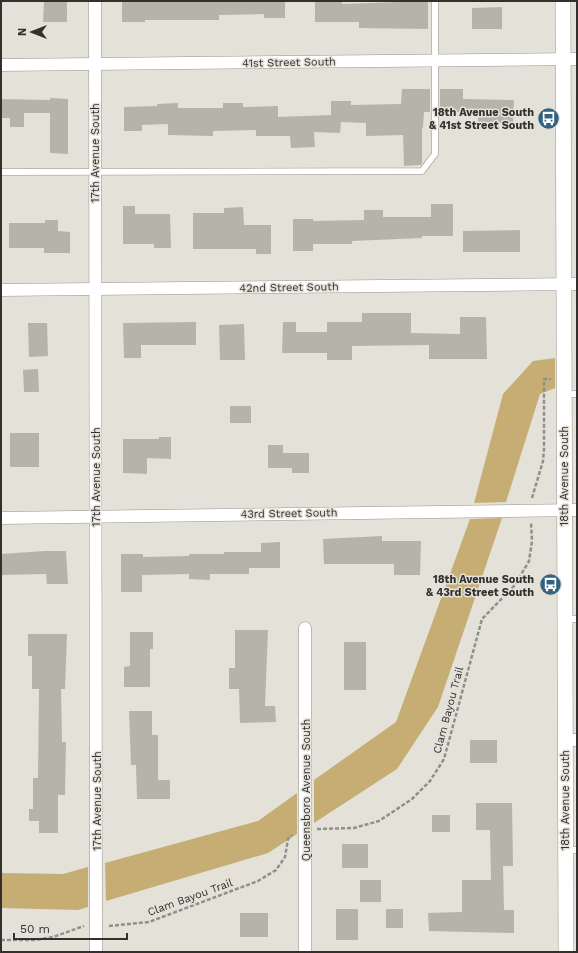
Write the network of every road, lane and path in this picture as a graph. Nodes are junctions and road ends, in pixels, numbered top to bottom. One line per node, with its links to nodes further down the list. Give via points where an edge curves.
1 (95, 1): 6 (street, 17th Avenue South)
2 (435, 1): 5 (lane)
3 (563, 1): 4 (street, 18th Avenue South)
4 (570, 59): 5 (street, 41st Street South); 10 (street, 18th Avenue South)
5 (436, 60): 6 (street, 41st Street South); 8 (lane, via 435,154 422,171)
6 (95, 64): 7 (street, 41st Street South); 8 (street, 17th Avenue South)
7 (1, 65)
8 (95, 170): 9 (lane); 12 (street, 17th Avenue South)
9 (1, 172)
10 (570, 284): 12 (street, 42nd Street South); 13 (street, 18th Avenue South)
11 (1, 290): 12 (street, 42nd Street South)
12 (96, 290): 16 (street, 17th Avenue South)
13 (568, 389): 14 (path, Clam Bayou Trail, via 544,379 544,449); 15 (street, 18th Avenue South)
14 (530, 510): 15 (street, 43rd Street South); 16 (street, 43rd Street South); 21 (path, Clam Bayou Trail, via 532,541 529,561 515,585 482,619 444,759 430,781 412,799 379,821 354,828)
15 (570, 510): 18 (street, 18th Avenue South)
16 (96, 516): 17 (street, 43rd Street South); 23 (street, 17th Avenue South)
17 (1, 518)
18 (571, 619): 20 (street, 18th Avenue South)
19 (305, 628): 21 (street, Queensboro Avenue South)
20 (571, 740): 22 (street, 18th Avenue South)
21 (306, 830): 23 (path, Clam Bayou Trail, via 293,832 288,839 285,857 276,870 258,880 149,922); 26 (street, Queensboro Avenue South)
22 (571, 850): 27 (street, 18th Avenue South)
23 (97, 926): 24 (path, Clam Bayou Trail, via 85,926 35,940); 25 (street, 17th Avenue South)
24 (1, 940)
25 (96, 952)
26 (305, 952)
27 (566, 952)

